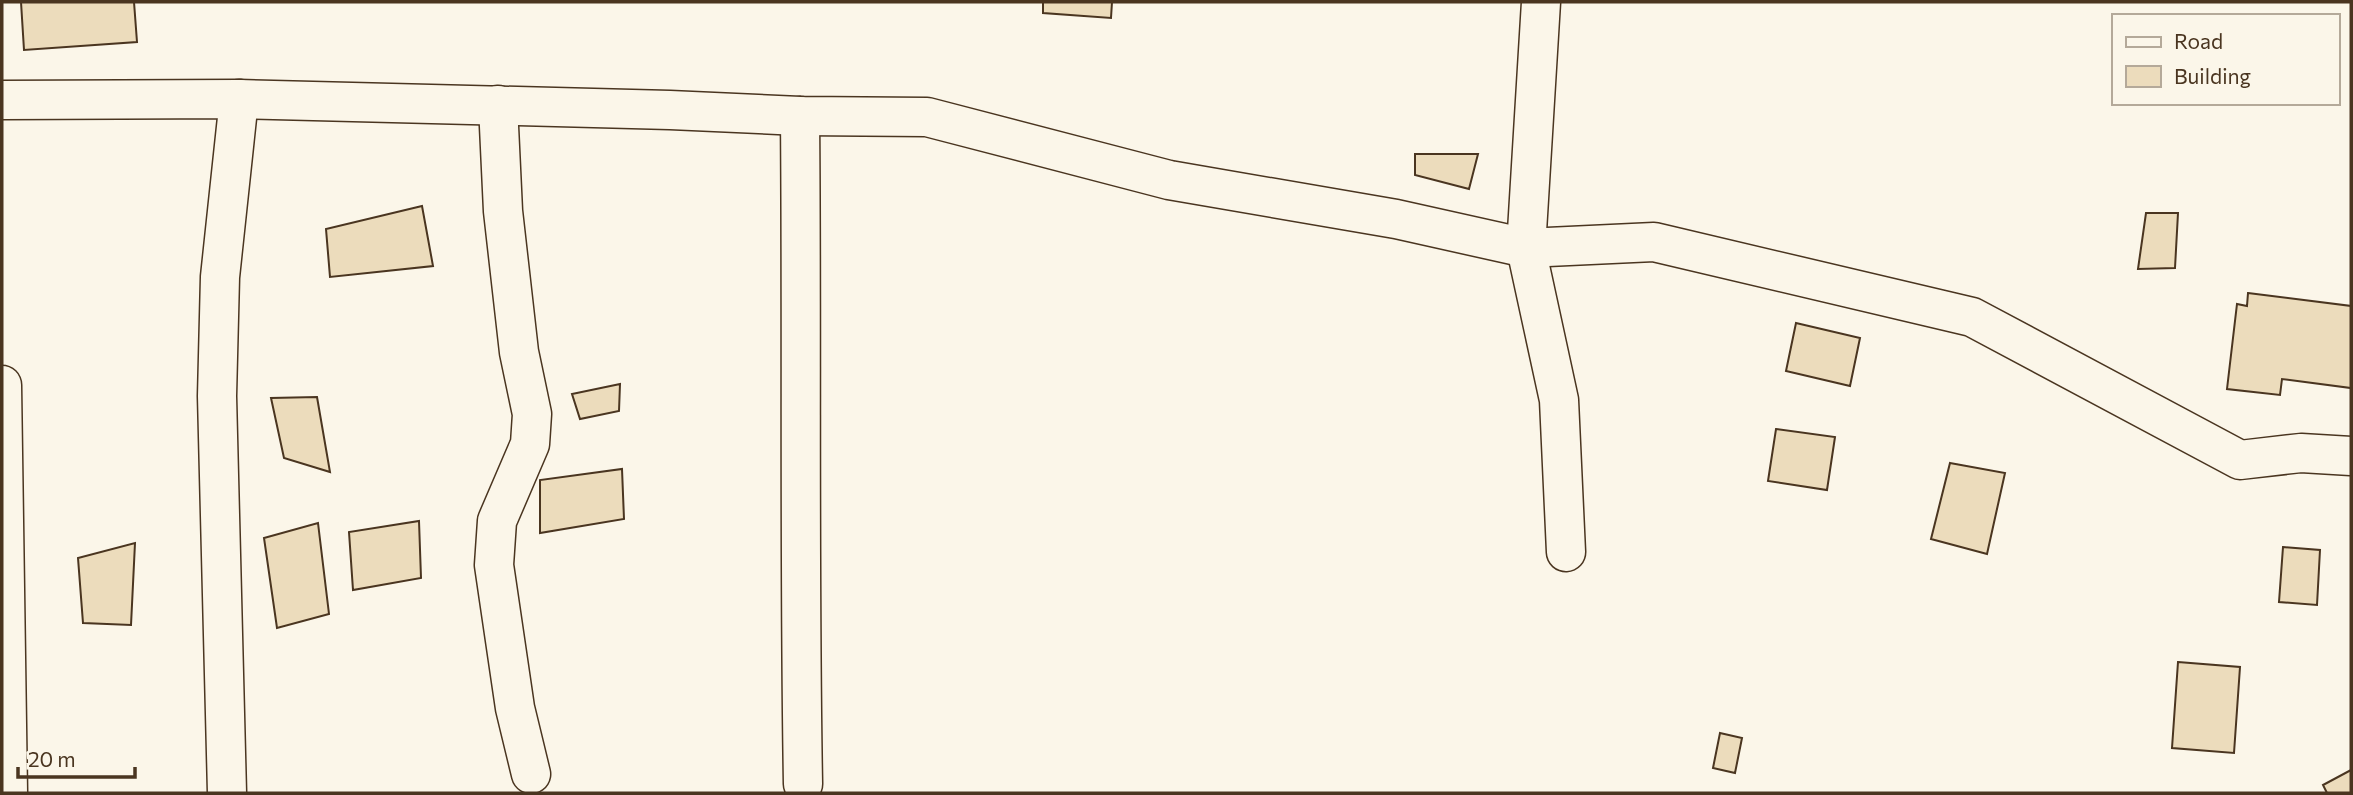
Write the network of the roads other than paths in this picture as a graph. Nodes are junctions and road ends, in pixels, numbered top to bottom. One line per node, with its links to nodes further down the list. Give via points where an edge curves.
1 (1541, 2): 6 (street)
2 (239, 99): 3 (street); 4 (street); 13 (street, via 220,277 217,396)
3 (2, 100)
4 (498, 105): 5 (street); 10 (street, via 503,211 519,352 532,414 530,444 497,521 494,565 515,708)
5 (800, 116): 6 (street, via 928,117 1169,180 1396,219); 11 (street)
6 (1526, 248): 8 (street, via 1654,242 1972,317 2240,460 2301,453); 9 (street, via 1559,400)
7 (2, 385): 12 (street)
8 (2351, 456)
9 (1566, 552)
10 (531, 774)
11 (803, 784)
12 (8, 793)
13 (227, 793)

